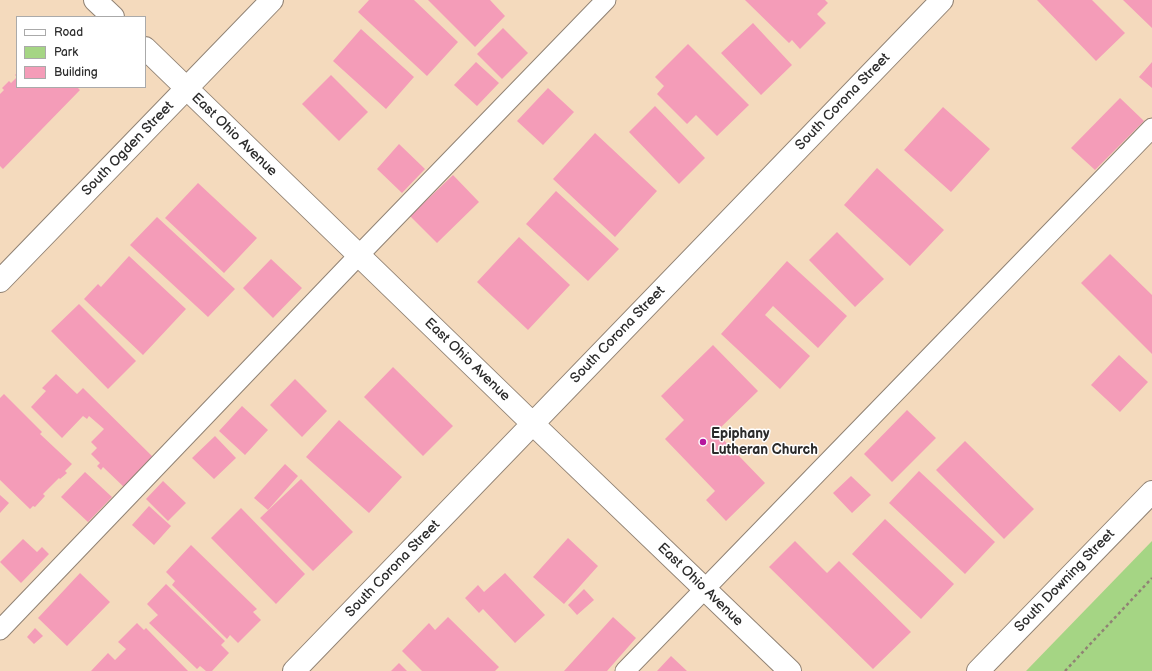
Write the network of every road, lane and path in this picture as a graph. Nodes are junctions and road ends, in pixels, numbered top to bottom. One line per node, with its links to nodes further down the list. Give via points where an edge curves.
1 (95, 0): 5 (street)
2 (272, 0): 7 (street, South Ogden Street)
3 (606, 0): 9 (lane)
4 (942, 0): 11 (street, South Corona Street)
5 (112, 16)
6 (146, 49): 7 (street, East Ohio Avenue)
7 (187, 88): 9 (street, East Ohio Avenue); 10 (street, South Ogden Street)
8 (1152, 128): 14 (lane)
9 (359, 255): 11 (street, East Ohio Avenue); 15 (lane)
10 (0, 281)
11 (533, 424): 14 (street, East Ohio Avenue); 16 (street, South Corona Street)
12 (1152, 492): 19 (street, South Downing Street)
13 (1152, 578): 20 (path)
14 (704, 588): 17 (lane); 18 (street, East Ohio Avenue)
15 (0, 630)
16 (294, 671)
17 (625, 671)
18 (790, 671)
19 (978, 671)
20 (1065, 671)

